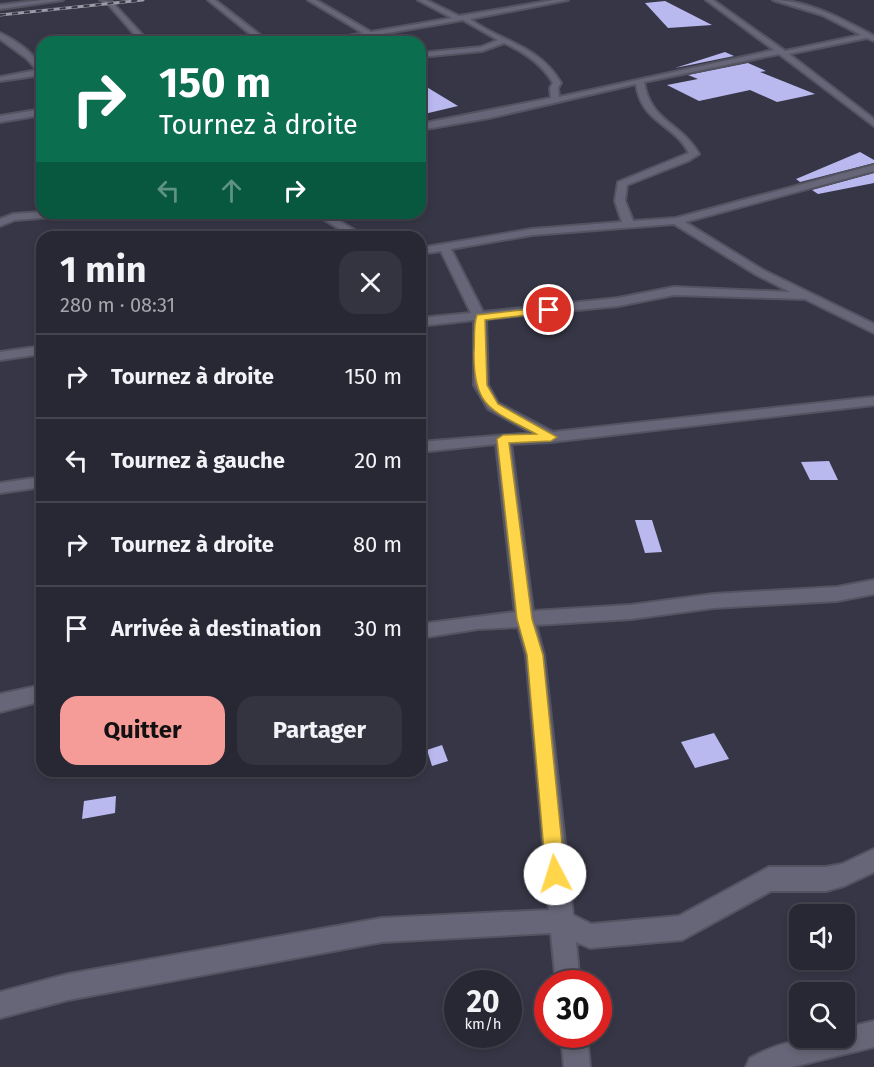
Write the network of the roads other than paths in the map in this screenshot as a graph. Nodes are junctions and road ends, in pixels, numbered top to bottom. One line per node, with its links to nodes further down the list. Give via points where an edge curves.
1 (60, 0): 10 (street)
2 (103, 0): 14 (street)
3 (212, 0): 15 (street)
4 (311, 0): 12 (street)
5 (421, 0): 11 (street)
6 (565, 0): 11 (street)
7 (709, 0): 22 (street)
8 (776, 0): 9 (street)
9 (798, 2): 18 (street)
10 (0, 7)
11 (459, 17): 12 (street); 19 (street)
12 (369, 33): 16 (street); 17 (street)
13 (0, 35): 20 (street)
14 (140, 36)
15 (257, 36)
16 (354, 36)
17 (374, 36)
18 (871, 38): 22 (street)
19 (504, 40): 23 (street, via 482,49); 28 (street, via 528,51 533,59 548,67 557,83)
20 (18, 48): 21 (street); 24 (street)
21 (3, 51)
22 (783, 52): 27 (street); 31 (street)
23 (426, 54)
24 (36, 65)
25 (36, 74): 26 (street)
26 (0, 79)
27 (640, 80): 28 (street); 40 (street, via 645,103 659,121 692,147 694,154 679,164 639,173 622,184 620,201)
28 (555, 98): 32 (street)
29 (36, 113): 30 (street)
30 (0, 119)
31 (874, 123)
32 (426, 126)
33 (874, 168): 38 (street)
34 (36, 215): 36 (street)
35 (0, 216): 36 (street)
36 (13, 217): 39 (street)
37 (329, 219): 41 (street)
38 (676, 221): 40 (street); 44 (street)
39 (0, 223)
40 (628, 223): 42 (street, via 532,232)
41 (350, 231)
42 (446, 248): 43 (street); 45 (street)
43 (426, 250)
44 (804, 296): 45 (street, via 674,291 618,302); 47 (street)
45 (480, 318): 46 (street); 51 (street, via 481,385 493,406)
46 (426, 320)
47 (874, 329)
48 (36, 352): 49 (street)
49 (0, 356)
50 (874, 401): 51 (street)
51 (551, 437): 52 (street)
52 (503, 439): 53 (street); 57 (street)
53 (426, 446)
54 (36, 483): 55 (street)
55 (0, 488)
56 (874, 587): 57 (street, via 837,594)
57 (525, 619): 58 (street); 62 (street, via 535,655)
58 (426, 630)
59 (36, 694): 60 (street)
60 (0, 703)
61 (874, 860): 62 (street, via 826,879 769,879 682,928 590,936)
62 (560, 921): 63 (street); 64 (street, via 382,930 68,987)
63 (566, 970)
64 (1, 1006)
65 (874, 1034): 68 (street, via 779,1057)
66 (575, 1048): 67 (street)
67 (577, 1067)
68 (759, 1067)

